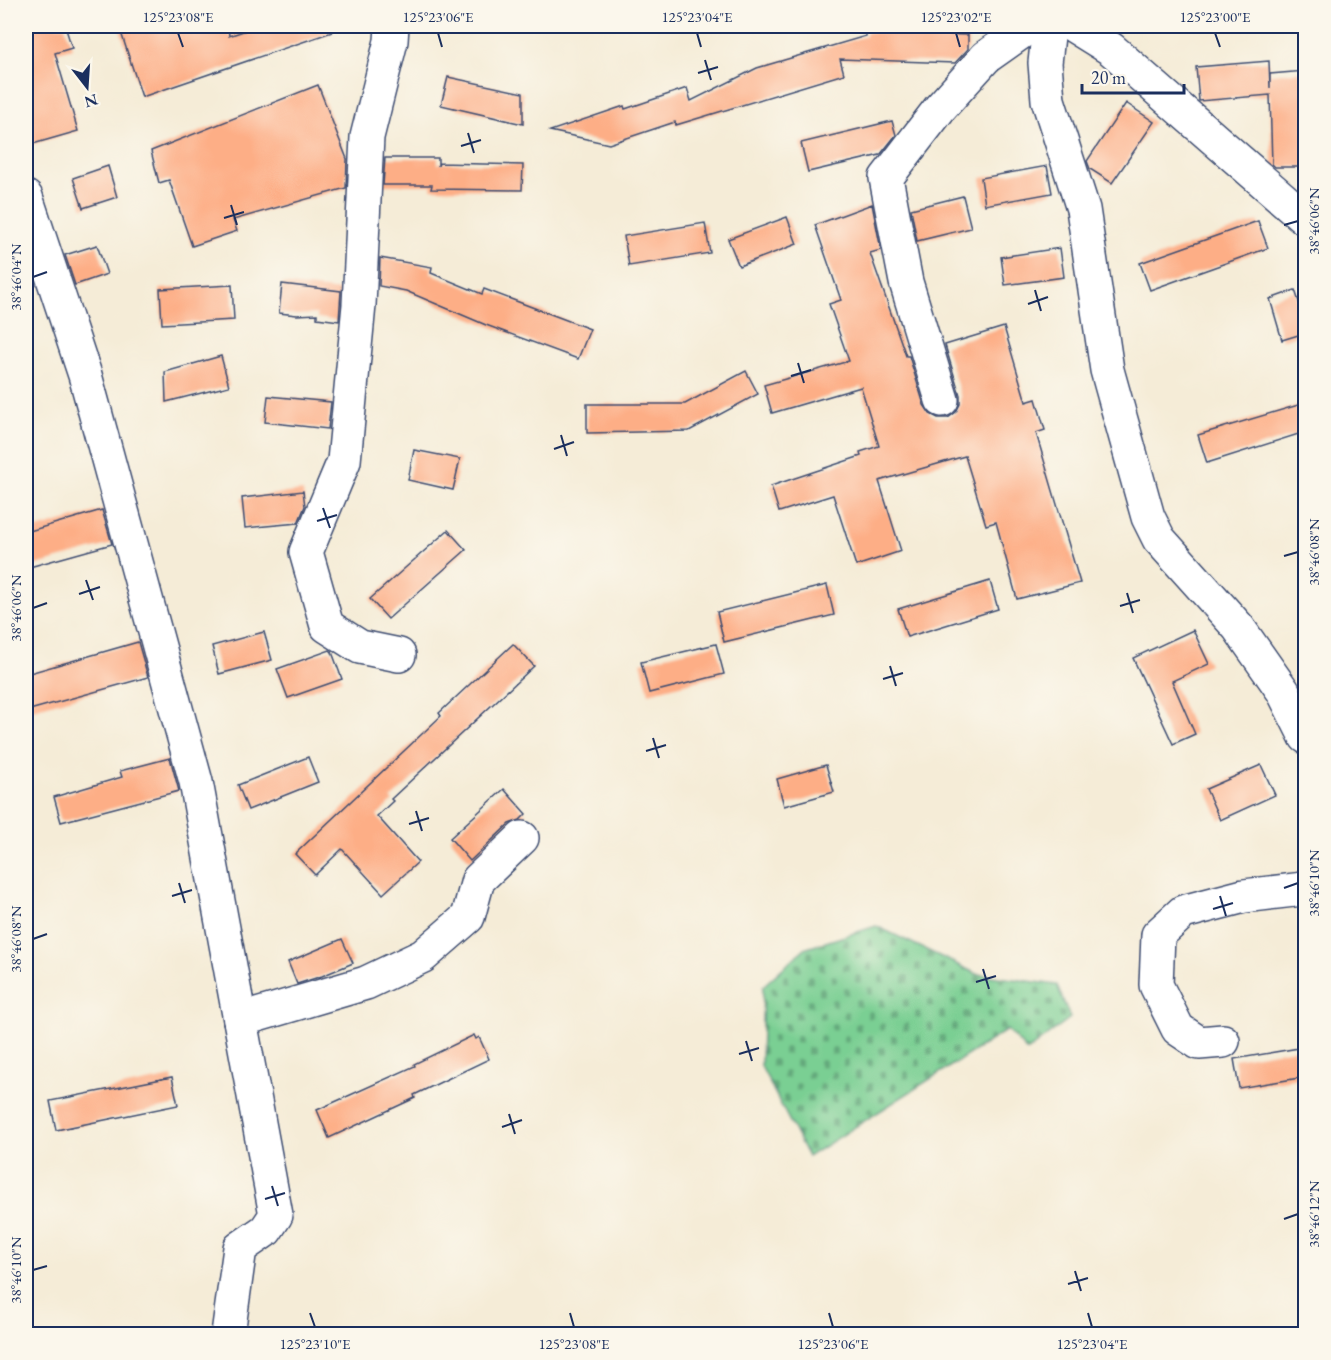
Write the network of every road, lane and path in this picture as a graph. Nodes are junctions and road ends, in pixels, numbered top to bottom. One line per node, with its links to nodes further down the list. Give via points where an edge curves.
1 (392, 26): 8 (street, via 367,137 359,305 344,461 306,552 327,626 360,647)
2 (1030, 26): 7 (street, via 986,57 886,178 906,282)
3 (1049, 26): 9 (street, via 1045,63 1048,100 1083,209 1107,370 1148,518 1159,539 1238,627 1283,691)
4 (1074, 26): 6 (street, via 1111,49)
5 (26, 197): 12 (street, via 85,375 196,782)
6 (1305, 219)
7 (942, 400)
8 (399, 655)
9 (1305, 737)
10 (522, 838): 12 (street, via 478,880 468,917 423,956 366,983)
11 (1305, 886): 13 (street, via 1183,912 1158,935 1156,985 1178,1029 1199,1043)
12 (240, 1020): 14 (street, via 276,1215 266,1230 240,1248)
13 (1223, 1041)
14 (228, 1335)

